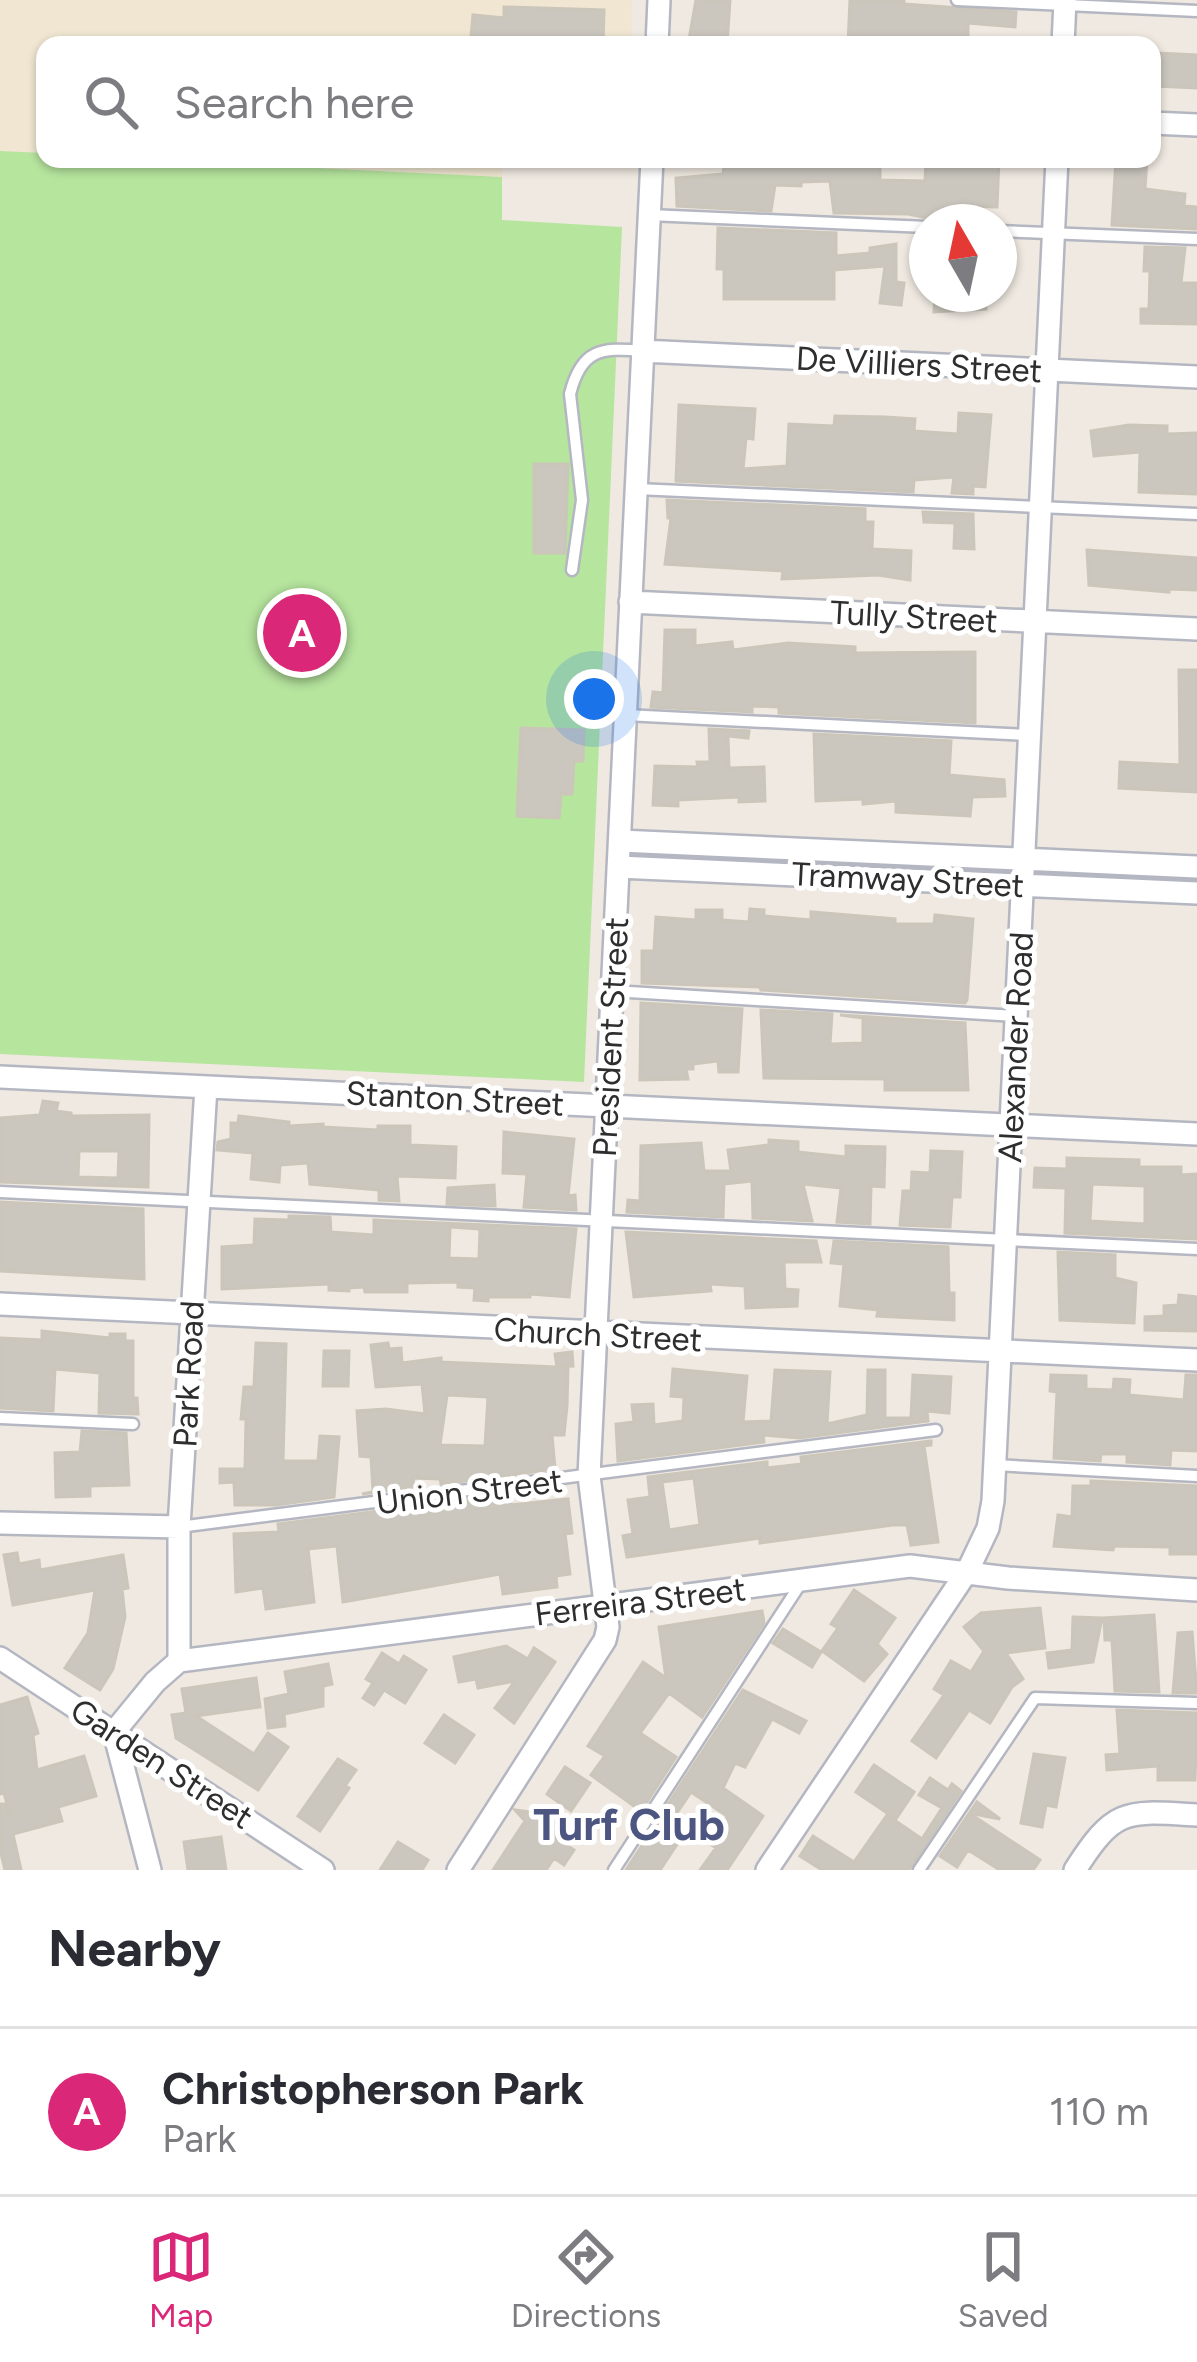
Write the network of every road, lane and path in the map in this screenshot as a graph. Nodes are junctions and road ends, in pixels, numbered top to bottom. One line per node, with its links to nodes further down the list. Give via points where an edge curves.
1 (659, 0): 5 (street)
2 (957, 0): 3 (lane)
3 (1065, 2): 4 (lane); 6 (street)
4 (1197, 11)
5 (657, 36)
6 (1063, 36)
7 (1161, 123): 8 (street)
8 (1197, 125)
9 (651, 168): 11 (street, President Street)
10 (1057, 168): 14 (street, Alexander Road)
11 (648, 215): 12 (lane); 16 (street, President Street)
12 (909, 226)
13 (1017, 232): 14 (lane)
14 (1053, 233): 15 (lane); 17 (street, Alexander Road)
15 (1197, 239)
16 (642, 351): 17 (street, De Villiers Street); 19 (street, President Street); 22 (lane, via 593,355 573,383 582,500)
17 (1046, 370): 18 (street, De Villiers Street); 20 (street, Alexander Road)
18 (1197, 376)
19 (636, 489): 20 (lane); 23 (street, President Street)
20 (1040, 506): 21 (lane); 24 (street, Alexander Road)
21 (1197, 514)
22 (572, 570)
23 (630, 602): 24 (street, Tully Street); 26 (street, President Street)
24 (1034, 621): 25 (street, Tully Street); 27 (street, Alexander Road)
25 (1197, 629)
26 (625, 715): 27 (lane); 28 (street, President Street)
27 (1028, 735): 30 (street, Alexander Road)
28 (620, 842): 29 (street, Tramway Street); 31 (street, President Street)
29 (820, 849): 30 (street, Tramway Street); 33 (street)
30 (1024, 859): 32 (street, Tramway Street); 34 (street, Alexander Road)
31 (618, 867): 33 (street, Tramway Street); 36 (street, President Street)
32 (1197, 867)
33 (818, 875): 34 (street, Tramway Street)
34 (1024, 884): 35 (street, Tramway Street); 37 (street, Alexander Road)
35 (1197, 893)
36 (613, 991): 37 (lane); 40 (street, President Street)
37 (1016, 1016): 41 (street, Alexander Road)
38 (0, 1077): 39 (street, Stanton Street)
39 (206, 1087): 40 (street, Stanton Street); 44 (street, Park Road)
40 (605, 1105): 41 (street, Stanton Street); 45 (street, President Street)
41 (1010, 1125): 42 (street, Stanton Street); 46 (street, Alexander Road)
42 (1197, 1134)
43 (0, 1192): 44 (lane)
44 (198, 1200): 45 (lane); 49 (street, Park Road)
45 (602, 1221): 46 (lane); 50 (street, President Street)
46 (1005, 1240): 47 (lane); 51 (street, Alexander Road)
47 (1197, 1249)
48 (0, 1304): 49 (street, Church Street)
49 (192, 1313): 50 (street, Church Street); 60 (street, Park Road)
50 (598, 1335): 51 (street, Church Street); 57 (street, President Street)
51 (999, 1351): 52 (street, Church Street); 56 (street, Alexander Road)
52 (1197, 1360)
53 (0, 1418): 54 (lane)
54 (133, 1424)
55 (936, 1430): 57 (lane, Union Street)
56 (995, 1465): 58 (lane); 61 (street, Alexander Road, via 988,1528)
57 (589, 1476): 60 (lane, Union Street); 64 (street, President Street)
58 (1197, 1476)
59 (0, 1523): 60 (street, Union Street)
60 (179, 1527): 66 (street, Park Road)
61 (968, 1570): 62 (street, Ferreira Street, via 910,1566); 63 (street, Ferreira Street); 74 (street, Alexander Road)
62 (802, 1580): 64 (street, Ferreira Street); 73 (lane)
63 (1197, 1589)
64 (605, 1606): 66 (street, Ferreira Street); 72 (street, President Street, via 605,1640 588,1672)
65 (0, 1658): 68 (street, Garden Street)
66 (179, 1661): 68 (street)
67 (1197, 1703): 75 (lane, via 1035,1698)
68 (115, 1732): 70 (street); 71 (street, Garden Street)
69 (1197, 1815): 76 (street, via 1129,1814 1095,1839)
70 (150, 1870)
71 (323, 1870)
72 (458, 1870)
73 (614, 1870)
74 (767, 1870)
75 (919, 1870)
76 (1075, 1870)

